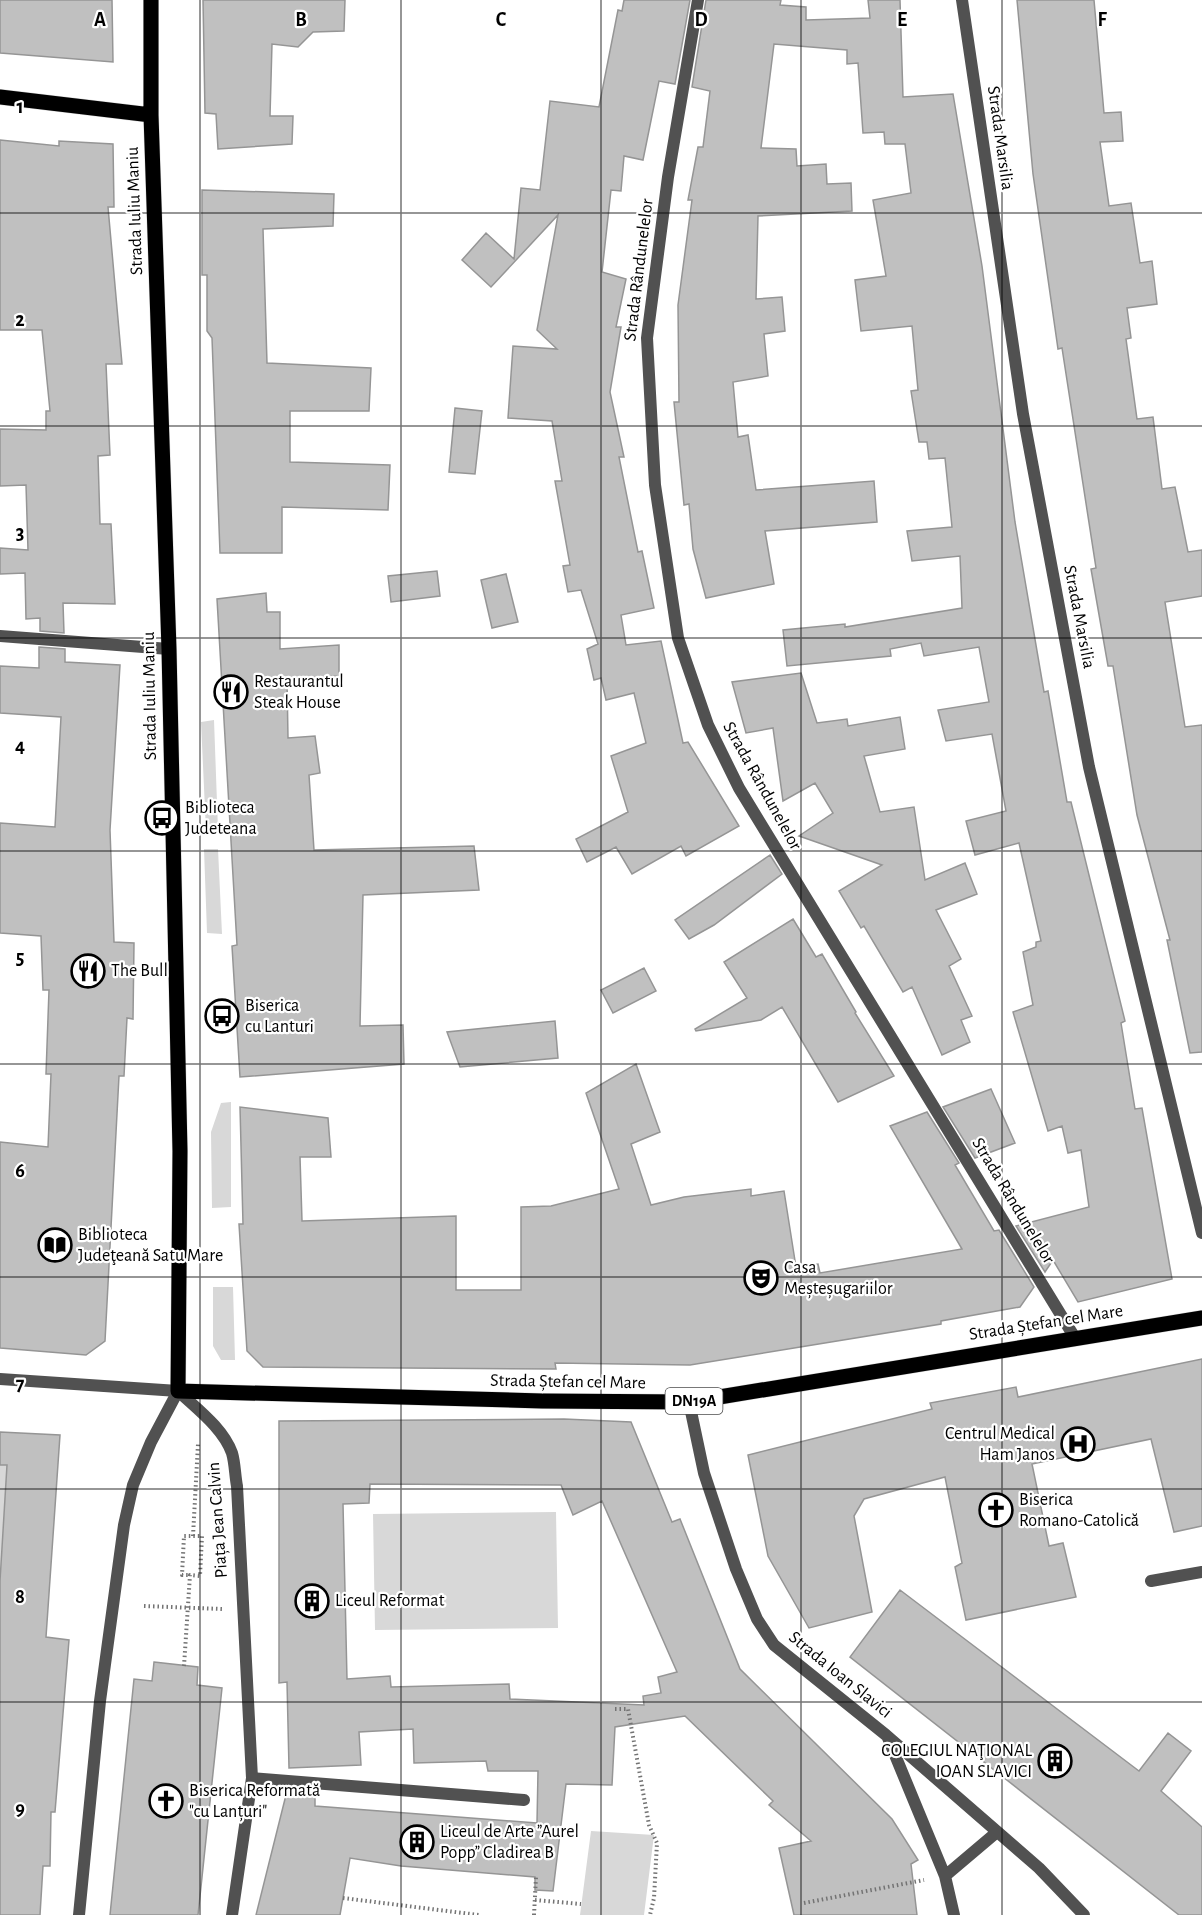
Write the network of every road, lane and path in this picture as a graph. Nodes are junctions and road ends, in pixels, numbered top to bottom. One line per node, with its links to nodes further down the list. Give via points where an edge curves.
1 (151, 0): 5 (main road, Strada Iuliu Maniu)
2 (698, 0): 10 (street, Strada Rândunelelor, via 668,177 647,338 655,485 678,638 708,725 739,788)
3 (962, 0): 8 (street, Strada Marsilia, via 1023,414 1089,767)
4 (0, 97): 5 (main road)
5 (152, 115): 7 (main road, Strada Iuliu Maniu)
6 (0, 636): 7 (street)
7 (168, 649): 12 (main road, Strada Iuliu Maniu, via 180,1151)
8 (1202, 1233)
9 (1202, 1318): 10 (main road, Strada Ștefan cel Mare / DN19A)
10 (1075, 1338): 13 (main road, Strada Ștefan cel Mare / DN19A)
11 (0, 1379): 12 (street, Strada Ștefan cel Mare / DN19A)
12 (178, 1392): 13 (main road, Strada Ștefan cel Mare / DN19A); 25 (street, Piața Jean Calvin, via 218,1431 232,1455 237,1486); 34 (street, via 133,1485 124,1525 100,1701)
13 (689, 1402): 24 (street, Strada Ioan Slavici, via 704,1473 757,1619 774,1646)
14 (198, 1444): 15 (path)
15 (193, 1536): 17 (path, via 184,1536 182,1575); 17 (path, via 202,1536 200,1576)
16 (1202, 1572): 18 (street)
17 (190, 1575): 20 (path)
18 (1151, 1581)
19 (144, 1606): 20 (path)
20 (188, 1607): 21 (path); 22 (path)
21 (224, 1609)
22 (184, 1666)
23 (615, 1710): 38 (path, via 628,1709 649,1825 657,1843)
24 (886, 1734): 27 (street, Strada Ioan Slavici); 28 (street)
25 (252, 1778): 26 (street); 35 (street, Piața Jean Calvin)
26 (524, 1800)
27 (997, 1832): 28 (street); 40 (street, Strada Ioan Slavici)
28 (945, 1876): 32 (path); 39 (street)
29 (536, 1877): 31 (path)
30 (343, 1898): 36 (path)
31 (535, 1900): 33 (path); 37 (path)
32 (804, 1903)
33 (581, 1904)
34 (79, 1915)
35 (232, 1915)
36 (479, 1915)
37 (534, 1915)
38 (650, 1915)
39 (954, 1915)
40 (1084, 1915)

